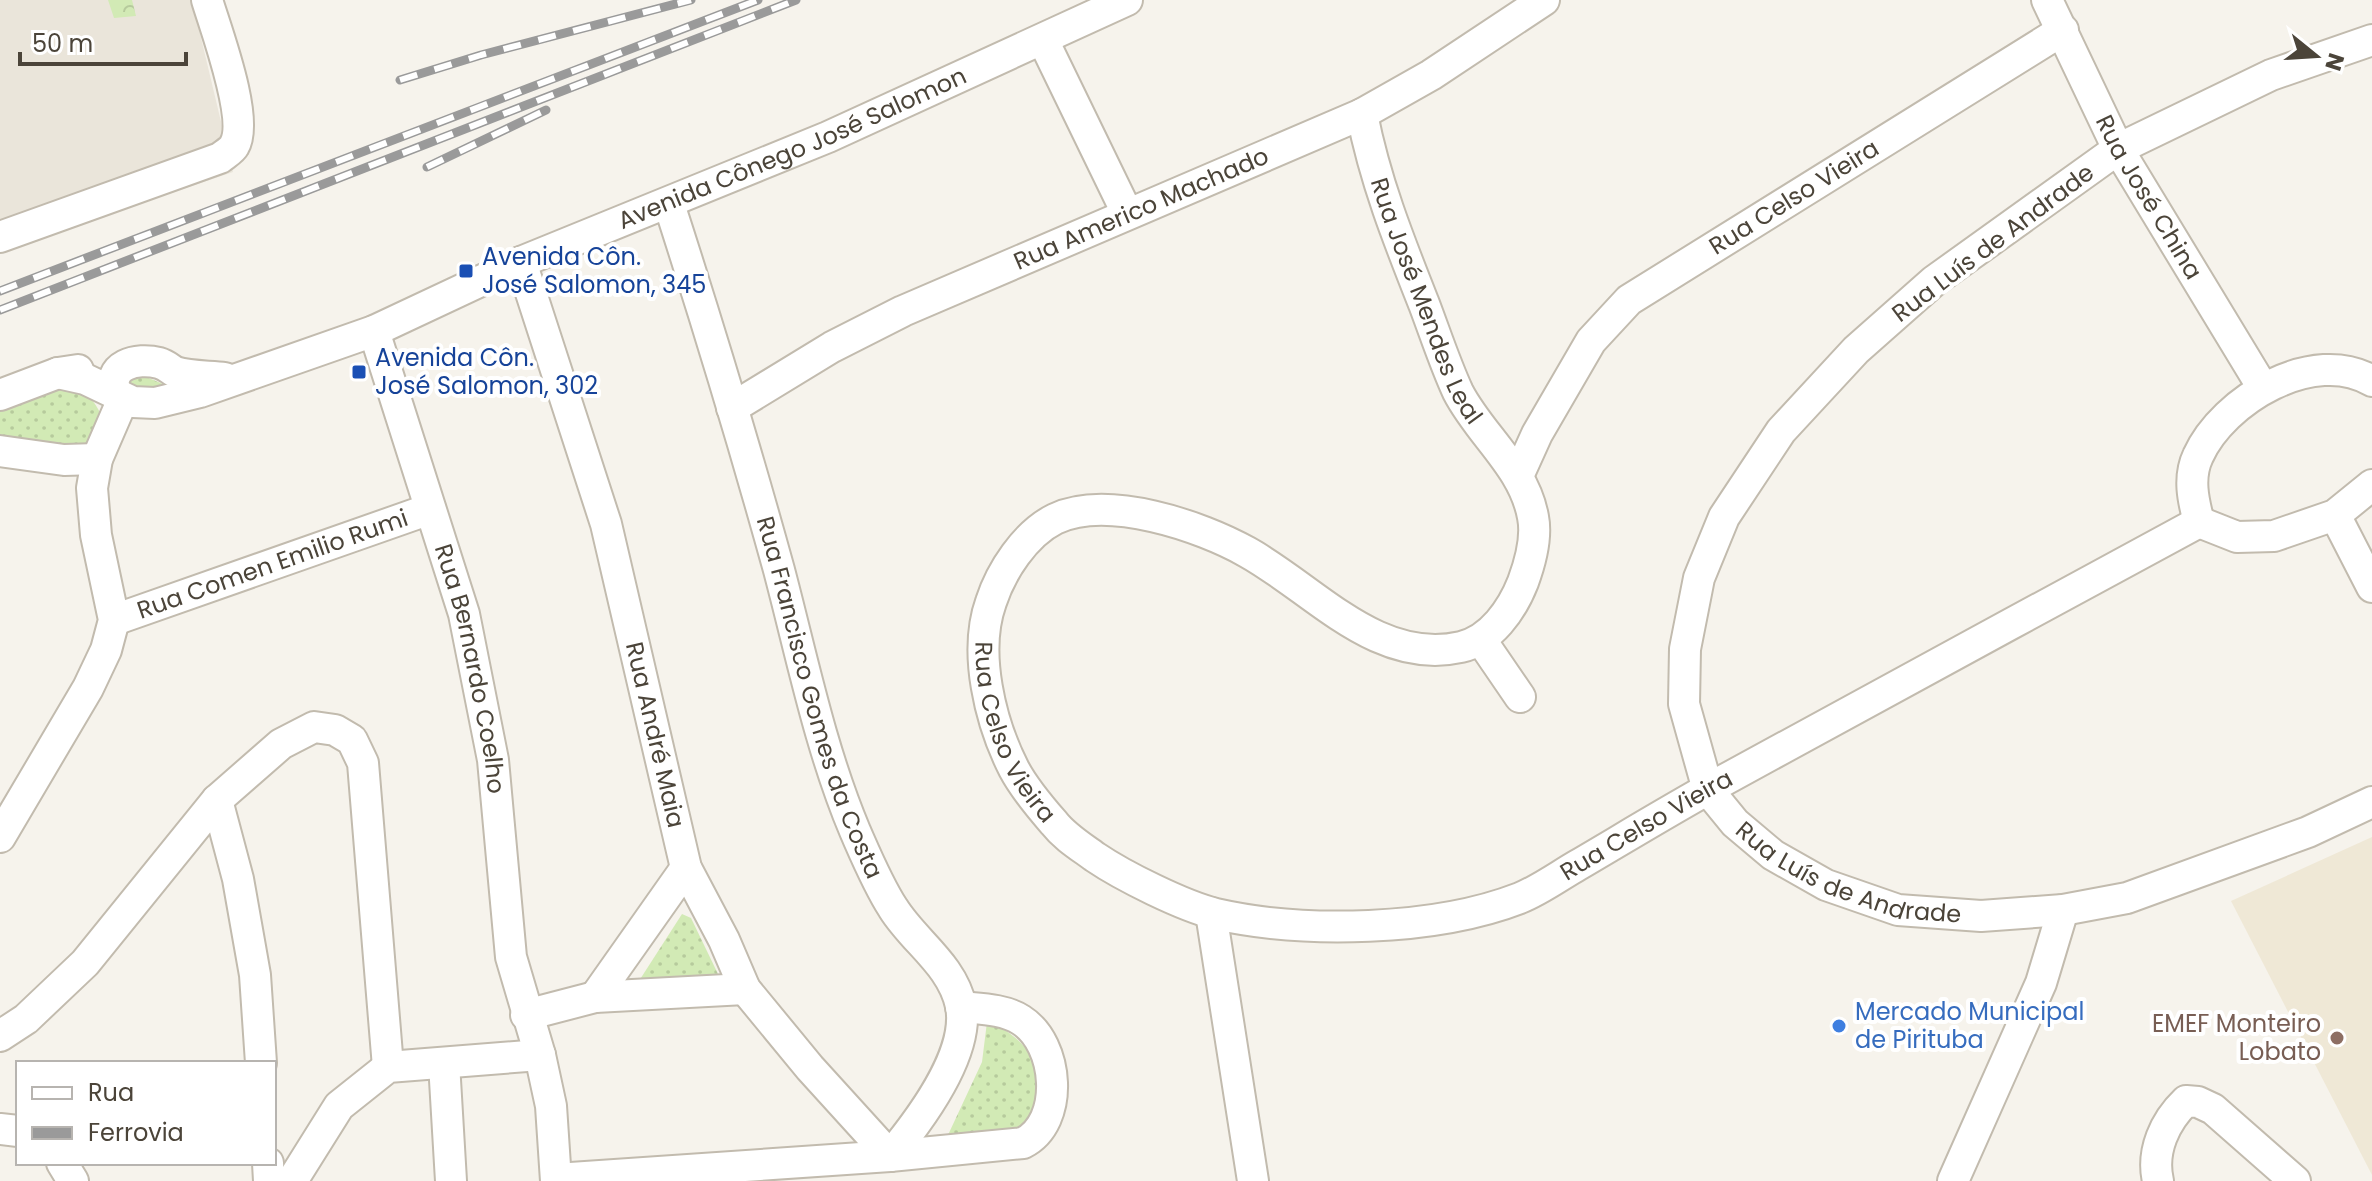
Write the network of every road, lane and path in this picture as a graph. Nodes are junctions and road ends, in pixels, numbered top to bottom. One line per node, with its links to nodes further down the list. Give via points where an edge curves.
1 (207, 0): 12 (street, via 239,109 234,147 220,158)
2 (1127, 0): 6 (street, Avenida Cônego José Salomon)
3 (1544, 0): 8 (street, Rua Americo Machado)
4 (2047, 0): 5 (street, Rua José China)
5 (2063, 30): 9 (street, Rua José China); 27 (street, Rua Celso Vieira, via 1629,300 1591,341)
6 (1043, 40): 10 (street, Avenida Cônego José Salomon); 11 (street)
7 (2372, 40): 9 (street, Rua Luís de Andrade, via 2271,75)
8 (1362, 114): 11 (street, Rua Americo Machado); 27 (street, Rua José Mendes Leal, via 1387,212 1460,395)
9 (2118, 149): 20 (street, Rua José China); 36 (street, Rua Luís de Andrade, via 1934,281 1856,350 1781,431 1724,517 1699,578 1685,649 1684,704)
10 (669, 204): 13 (street, Avenida Cônego José Salomon); 24 (street, Rua Francisco Gomes da Costa)
11 (1127, 213): 24 (street, Rua Americo Machado, via 903,311)
12 (0, 237)
13 (521, 262): 14 (street, Avenida Cônego José Salomon); 40 (street, Rua André Maia, via 606,524)
14 (374, 331): 18 (street, Avenida Cônego José Salomon); 29 (street, Rua Bernardo Coelho)
15 (125, 365): 16 (street, via 156,362); 17 (street); 22 (street, via 114,381)
16 (174, 371): 18 (street, Avenida Cônego José Salomon); 23 (street, via 175,385)
17 (58, 373): 21 (street); 22 (street)
18 (231, 379): 23 (street, Avenida Cônego José Salomon)
19 (2372, 381): 20 (street, via 2322,370)
20 (2263, 388): 31 (street, via 2218,423 2196,458 2191,492)
21 (0, 395)
22 (120, 396): 23 (street, via 146,404); 26 (street)
23 (165, 400)
24 (732, 408): 45 (street, Rua Francisco Gomes da Costa, via 824,741 855,831 893,909 942,965)
25 (0, 451): 26 (street)
26 (97, 459): 33 (street, via 92,488 96,535)
27 (1518, 476): 34 (street, via 1535,520 1532,552 1521,589)
28 (2372, 485): 30 (street)
29 (430, 509): 33 (street, Rua Comen Emilio Rumi); 46 (street, Rua Bernardo Coelho, via 464,614 493,760 511,957)
30 (2335, 515): 31 (street, via 2274,536 2237,537); 32 (street)
31 (2199, 522): 36 (street, Rua Celso Vieira)
32 (2372, 587)
33 (114, 620): 39 (street, via 88,688)
34 (1481, 640): 35 (street); 42 (street, Rua Celso Vieira, via 1429,651 1391,643 1347,620 1250,554 1200,529 1138,513 1095,510 1057,518 1026,541 993,593 982,630 988,698 1015,772 1060,832 1117,872)
35 (1520, 697)
36 (1708, 790): 41 (street, Rua Luís de Andrade, via 1735,823 1773,855 1826,885 1898,910 1981,916); 42 (street, Rua Celso Vieira, via 1522,897 1451,917 1374,926 1291,924)
37 (217, 800): 47 (street, via 85,963 26,1019); 49 (street, via 255,975); 51 (street, via 281,744 314,727 352,740 363,763)
38 (2372, 802): 41 (street, Rua Luís de Andrade, via 2185,878 2127,898)
39 (0, 837)
40 (686, 868): 43 (street, Rua André Maia); 44 (street)
41 (2063, 910): 57 (street, via 2041,983)
42 (1211, 913): 56 (street)
43 (745, 989): 44 (street); 52 (street, Rua André Maia)
44 (595, 997): 46 (street)
45 (961, 1007): 52 (street, via 962,1026 944,1077); 52 (street, via 1007,1015 1034,1032 1052,1082 1051,1105 1042,1127 1023,1143)
46 (526, 1015): 48 (street, Rua Bernardo Coelho)
47 (0, 1036)
48 (540, 1055): 50 (street); 53 (street, Rua Bernardo Coelho, via 551,1106)
49 (261, 1061)
50 (444, 1063): 51 (street); 55 (street)
51 (388, 1067): 54 (street, via 339,1106)
52 (890, 1156): 53 (street)
53 (556, 1180)
54 (292, 1181)
55 (451, 1181)
56 (1253, 1181)
57 (1953, 1181)
58 (2158, 1181): 59 (street, via 2157,1153 2164,1130 2186,1101 2213,1109)
59 (2295, 1181)

